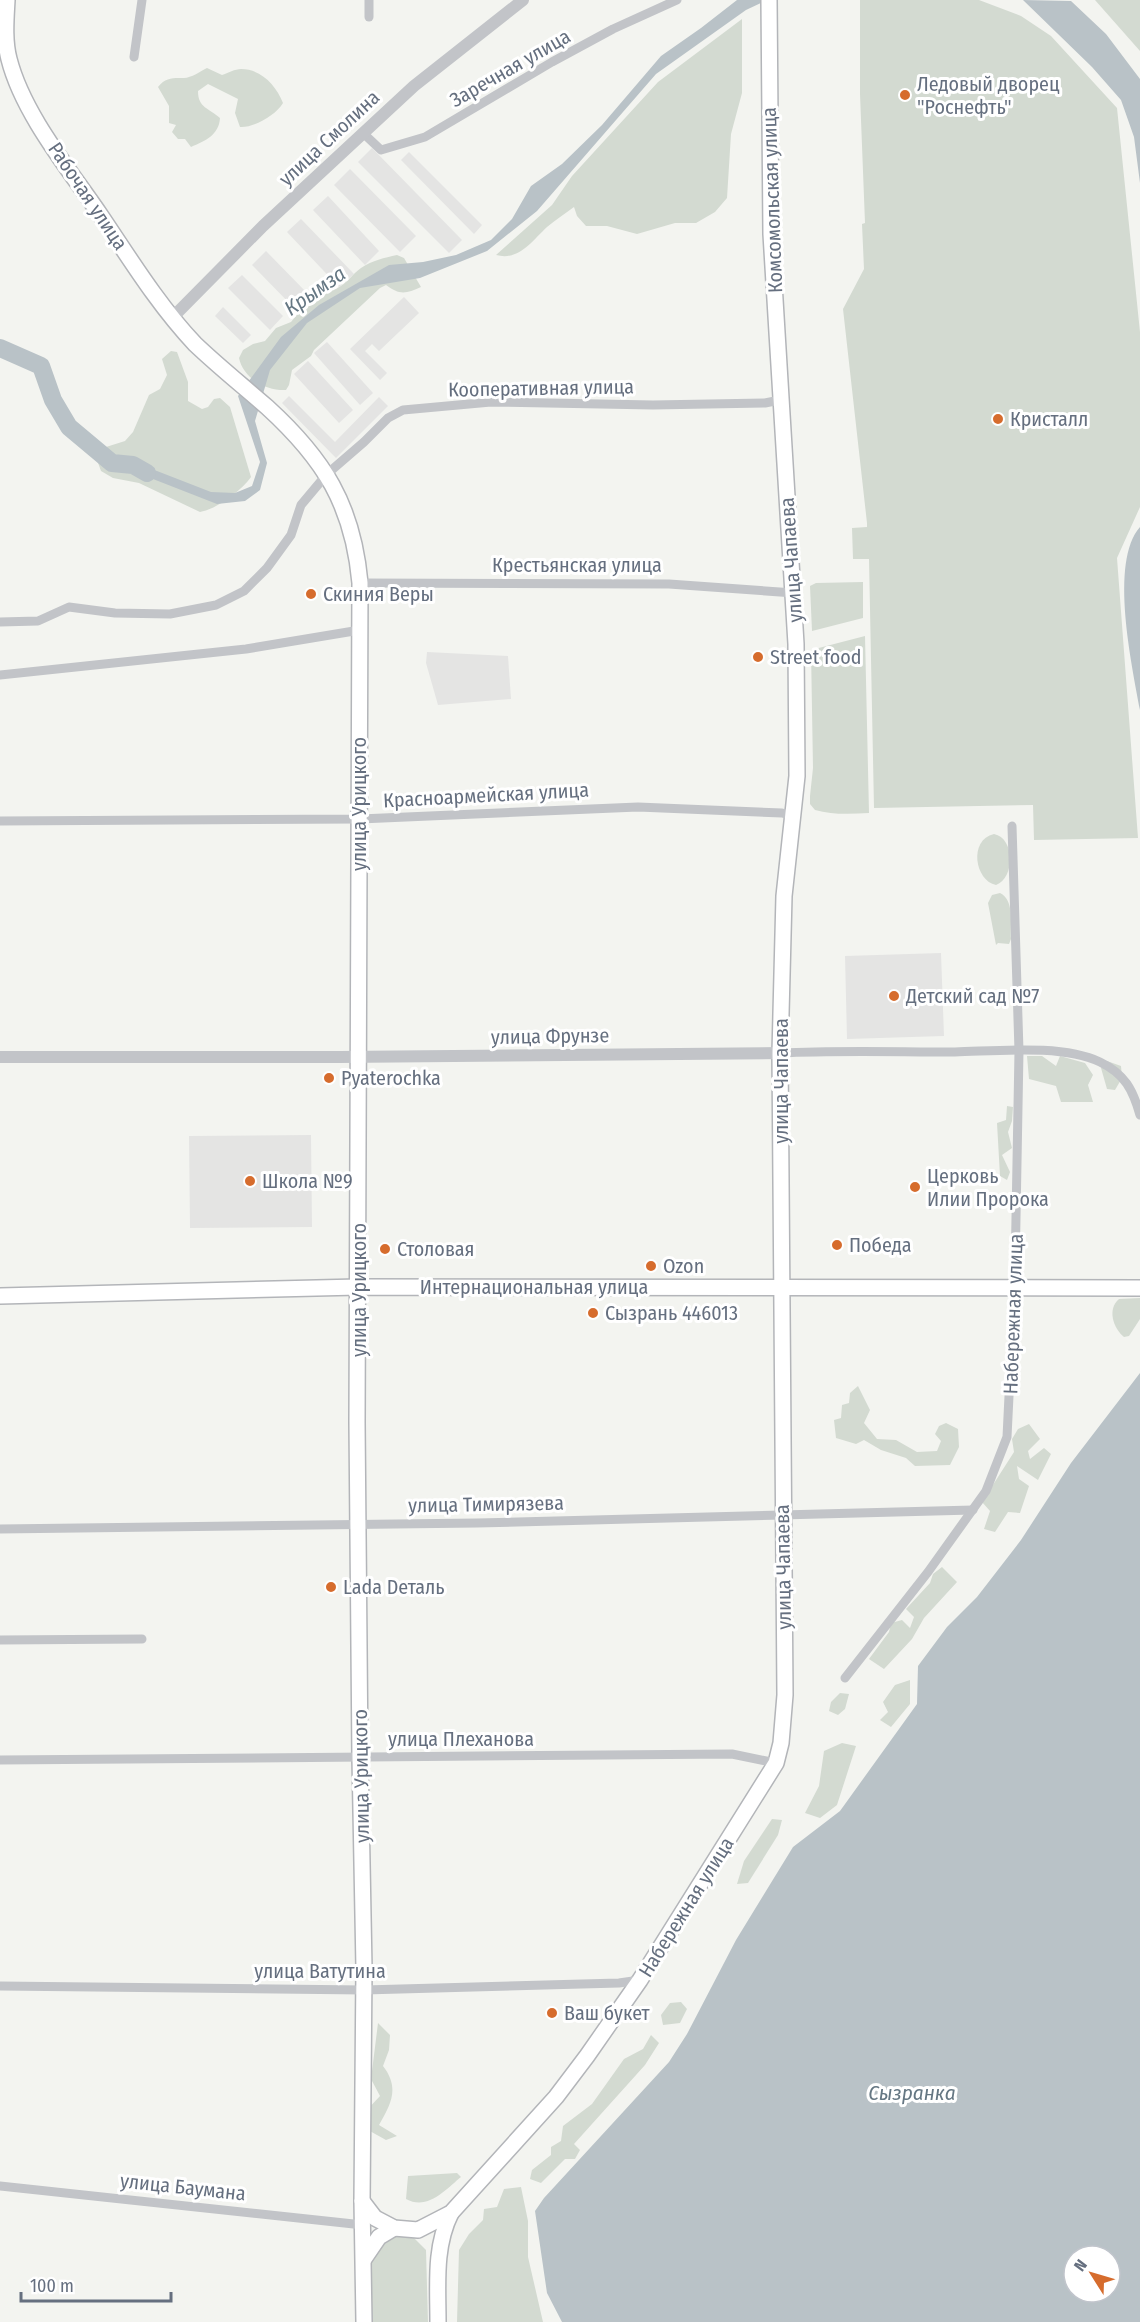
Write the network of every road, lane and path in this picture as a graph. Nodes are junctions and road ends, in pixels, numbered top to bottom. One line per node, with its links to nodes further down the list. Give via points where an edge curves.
1 (7, 0): 10 (main road, Рабочая улица, via 9,59 28,105)
2 (142, 0): 8 (street)
3 (369, 0): 7 (street)
4 (523, 0): 9 (street, улица Смолина, via 414,86)
5 (677, 0): 9 (street, Заречная улица, via 562,57 425,137 381,150)
6 (769, 0): 11 (main road, Комсомольская улица, via 771,234)
7 (369, 17)
8 (134, 57)
9 (363, 133): 10 (street, улица Смолина)
10 (173, 317): 12 (main road, Рабочая улица, via 221,368)
11 (780, 400): 13 (street, Кооперативная улица, via 653,405 491,402 404,410 388,418); 15 (main road, улица Чапаева)
12 (268, 408): 13 (main road, улица Урицкого)
13 (327, 474): 14 (main road, улица Урицкого, via 351,528); 16 (street, Кооперативная улица, via 301,505 291,535 267,568 244,591 216,605 170,614 69,607 38,621)
14 (360, 583): 15 (street, Крестьянская улица, via 669,584); 17 (main road, улица Урицкого)
15 (794, 593): 19 (main road, улица Чапаева, via 797,776)
16 (0, 622)
17 (360, 630): 18 (street, via 246,649); 20 (main road, улица Урицкого)
18 (0, 675)
19 (793, 816): 20 (street, Красноармейская улица, via 638,807); 24 (main road, улица Чапаева, via 784,896)
20 (360, 819): 21 (street, Красноармейская улица); 26 (main road, улица Урицкого)
21 (0, 821)
22 (1012, 826): 23 (street, Набережная улица)
23 (1019, 1051): 24 (street, улица Фрунзе); 27 (street, улица Фрунзе, via 1062,1052 1100,1062 1125,1080); 30 (street, Набережная улица)
24 (780, 1053): 26 (street, улица Фрунзе); 28 (main road, улица Чапаева)
25 (0, 1057): 26 (street, улица Фрунзе)
26 (358, 1057): 29 (main road, улица Урицкого)
27 (1140, 1115)
28 (782, 1286): 29 (main road, Интернациональная улица); 30 (main road, Интернациональная улица); 34 (main road, улица Чапаева)
29 (358, 1287): 32 (main road, Интернациональная улица); 35 (main road, улица Урицкого)
30 (1014, 1288): 31 (main road, Интернациональная улица); 33 (street, Набережная улица, via 1007,1437 986,1491)
31 (1140, 1288)
32 (0, 1296)
33 (973, 1510): 34 (street, улица Тимирязева); 39 (street, Набережная улица)
34 (783, 1515): 35 (street, улица Тимирязева); 42 (main road, улица Чапаева, via 784,1706)
35 (358, 1525): 36 (street, улица Тимирязева); 40 (main road, улица Урицкого)
36 (0, 1529)
37 (142, 1639): 38 (street)
38 (0, 1640)
39 (845, 1678)
40 (360, 1758): 41 (street, улица Плеханова); 42 (street, улица Плеханова, via 732,1754); 45 (main road, улица Урицкого)
41 (0, 1760)
42 (776, 1763): 43 (main road, Набережная улица)
43 (640, 1980): 45 (street, улица Ватутина); 48 (main road, Набережная улица, via 556,2097)
44 (0, 1986): 45 (street, улица Ватутина)
45 (364, 1990): 47 (main road, улица Урицкого)
46 (0, 2186): 49 (street, улица Баумана)
47 (362, 2201): 49 (main road, улица Урицкого); 50 (main road, via 375,2218)
48 (451, 2213): 51 (main road); 52 (main road)
49 (363, 2225): 53 (main road, улица Урицкого)
50 (394, 2228): 51 (main road); 53 (main road, via 379,2237)
51 (418, 2230): 52 (main road)
52 (438, 2259): 55 (main road)
53 (363, 2260): 54 (main road)
54 (364, 2322)
55 (438, 2322)

